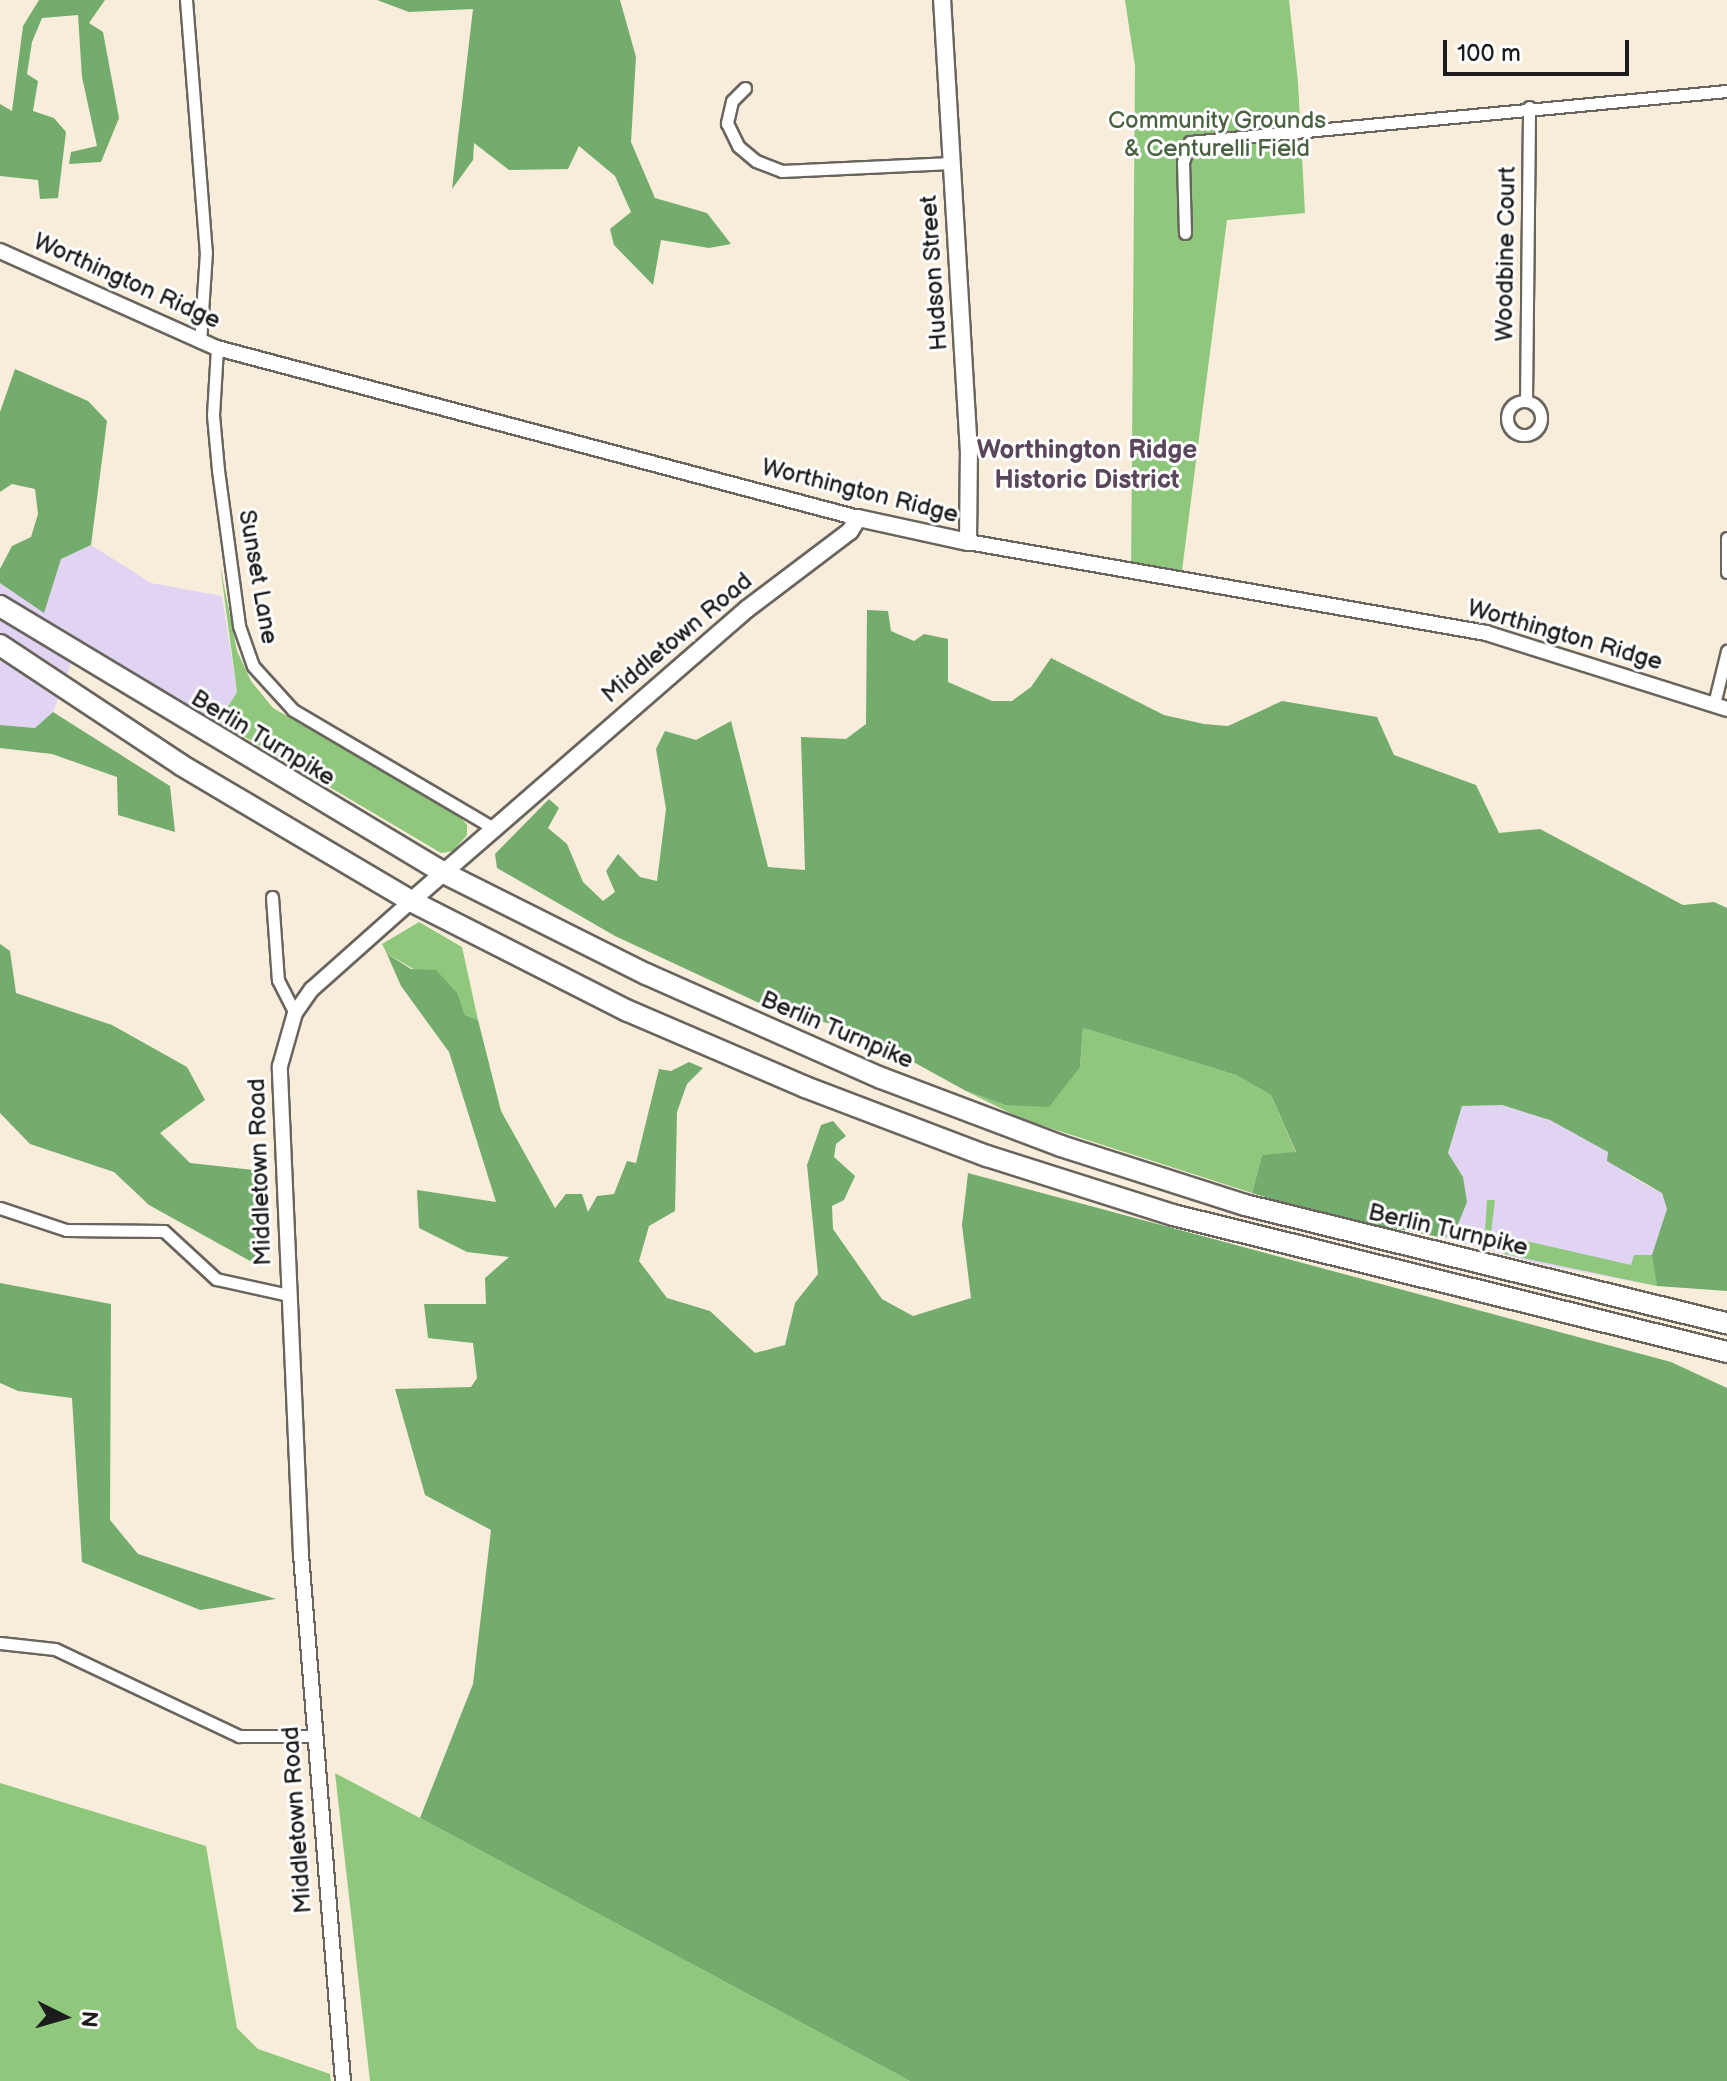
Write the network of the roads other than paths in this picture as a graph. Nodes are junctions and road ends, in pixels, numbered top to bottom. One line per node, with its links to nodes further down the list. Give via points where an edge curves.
1 (186, 0): 9 (street, via 206,252)
2 (942, 0): 6 (main road, Hudson Street)
3 (745, 88): 6 (street, via 732,101 727,123 738,146 756,161 782,171)
4 (1727, 91): 5 (street)
5 (1529, 107): 7 (street, via 1190,142 1183,162); 11 (street, Woodbine Court)
6 (951, 163): 14 (main road, Hudson Street, via 969,453)
7 (1185, 233)
8 (0, 251): 9 (street, Worthington Ridge)
9 (200, 342): 10 (street, Worthington Ridge)
10 (217, 348): 12 (street, Worthington Ridge); 20 (street, Sunset Lane, via 213,415 218,470 239,626 253,666 293,710)
11 (1526, 401)
12 (858, 518): 14 (main road, Worthington Ridge); 20 (main road, Middletown Road, via 850,531 779,582)
13 (1727, 538): 15 (street)
14 (968, 542): 19 (street, Worthington Ridge, via 1486,633)
15 (1727, 572)
16 (0, 606): 21 (highway, Berlin Turnpike)
17 (0, 645): 23 (highway, via 181,765)
18 (1727, 651): 19 (street)
19 (1721, 707)
20 (492, 827): 21 (main road, Middletown Road)
21 (444, 873): 23 (main road, Middletown Road); 27 (highway, Berlin Turnpike, via 762,1027 1061,1146 1306,1222)
22 (272, 897): 24 (street, via 278,980)
23 (411, 901): 24 (street, Middletown Road, via 322,979); 28 (highway, via 685,1037 987,1156 1297,1249)
24 (295, 1013): 26 (street, Middletown Road, via 284,1046 280,1089)
25 (0, 1208): 26 (street, via 66,1230 164,1231 216,1279)
26 (289, 1295): 30 (street, Middletown Road)
27 (1727, 1323)
28 (1727, 1352)
29 (0, 1643): 30 (street, via 55,1649 239,1736)
30 (315, 1736): 31 (street, Middletown Road)
31 (343, 2081)

